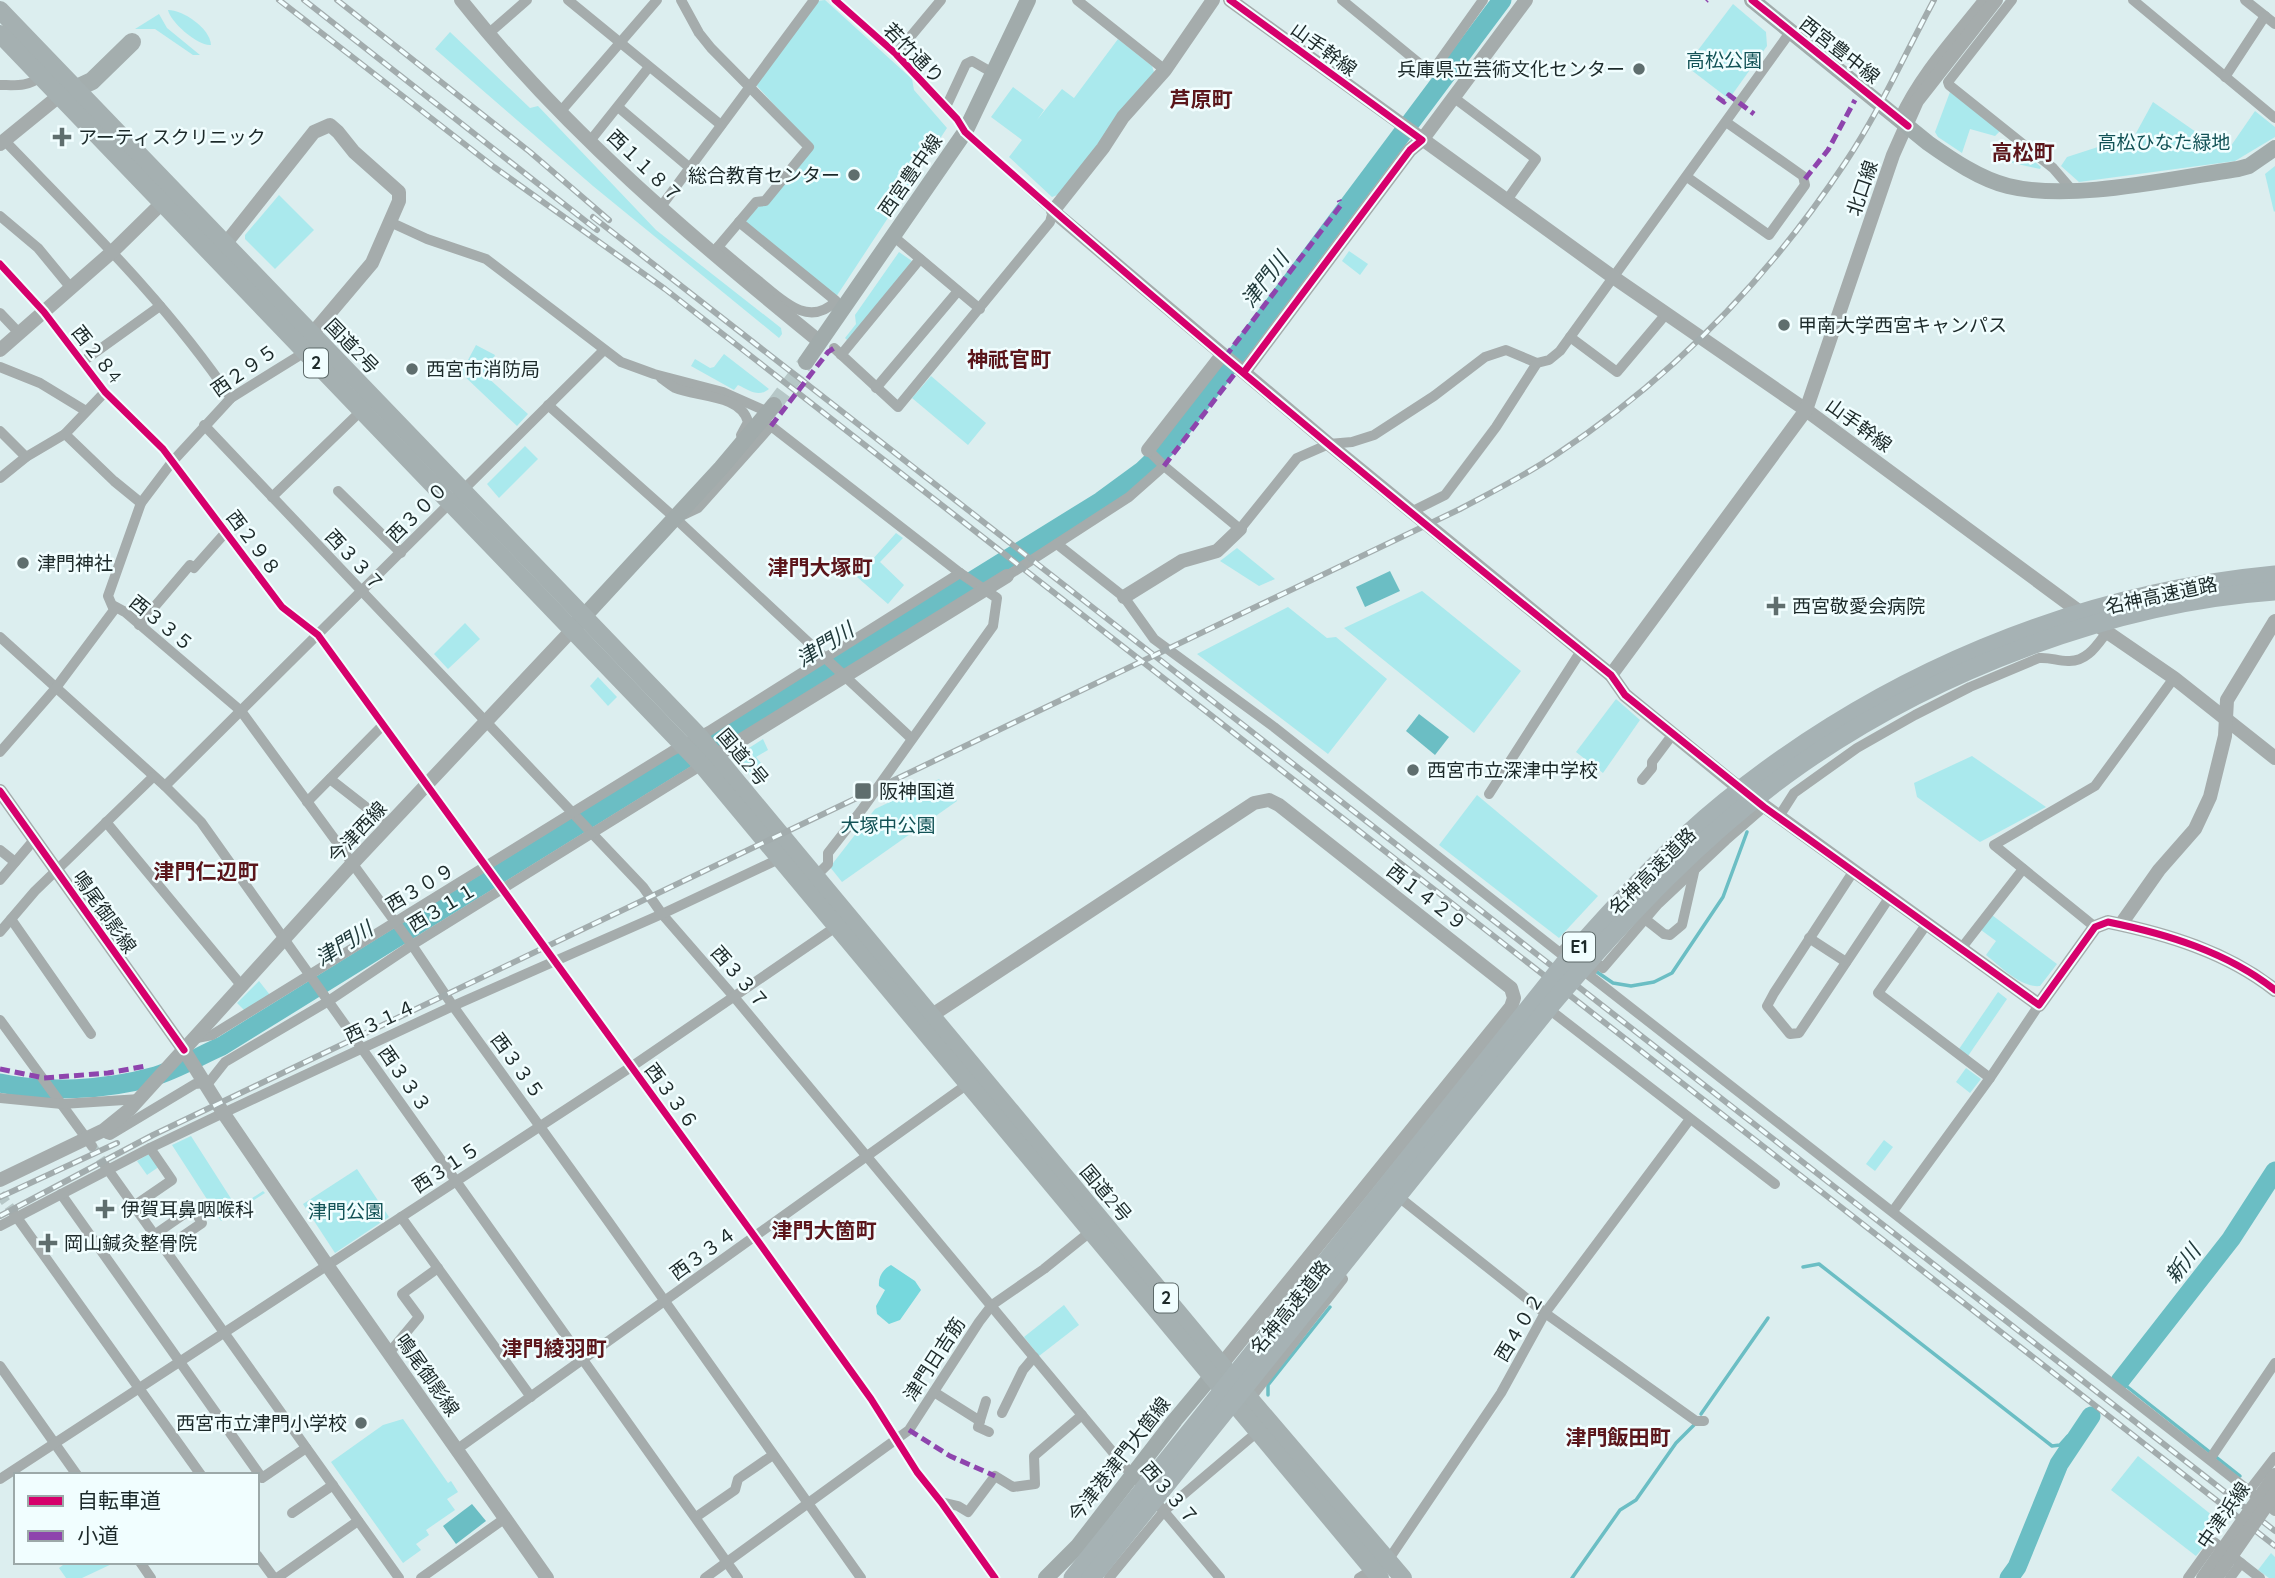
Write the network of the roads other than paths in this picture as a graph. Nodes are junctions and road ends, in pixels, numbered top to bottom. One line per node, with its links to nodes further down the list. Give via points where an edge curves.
1 (461, 0): 27 (street, 西１１８７)
2 (527, 0): 27 (street)
3 (568, 0): 29 (street)
4 (657, 0): 29 (street)
5 (681, 0): 37 (street, via 699,33)
6 (814, 0): 37 (street)
7 (835, 0): 30 (street, 若竹通り)
8 (941, 0): 30 (street)
9 (1028, 0): 33 (main road, 西宮豊中線)
10 (1077, 0): 32 (street)
11 (1213, 0): 32 (street)
12 (1230, 0): 49 (street, 山手幹線)
13 (1342, 0): 14 (street, via 1431,72)
14 (1483, 0)
15 (1525, 0): 40 (street)
16 (1752, 0): 25 (main road, 西宮豊中線)
17 (1983, 0): 46 (street, via 1909,95)
18 (1996, 0): 46 (street, 北口線)
19 (2012, 0): 55 (street, via 1948,82 2053,168)
20 (2133, 0): 35 (street)
21 (2245, 0): 23 (street)
22 (0, 10): 38 (highway, 国道2号 / 2)
23 (2265, 16): 24 (street); 35 (street)
24 (2275, 23)
25 (1791, 31): 45 (street); 46 (main road, 西宮豊中線)
26 (0, 34): 34 (highway, 国道2号 / 2)
27 (488, 34): 43 (street, 西１１８７)
28 (128, 38): 38 (main road, via 86,73)
29 (621, 44): 31 (street); 43 (street)
30 (896, 54): 42 (street, 若竹通り)
31 (649, 67): 41 (street); 47 (street)
32 (1164, 70): 59 (street)
33 (993, 73): 42 (street, via 972,61 966,64); 48 (main road, 西宮豊中線)
34 (40, 77): 36 (street, via 23,86); 39 (highway, 国道2号 / 2)
35 (2225, 77): 44 (street)
36 (0, 85)
37 (750, 86): 47 (street); 62 (street, via 809,147 765,201 756,202)
38 (76, 89): 39 (main road); 64 (highway, 国道2号 / 2)
39 (59, 96): 51 (street); 57 (highway, 国道2号 / 2)
40 (1453, 97): 49 (street); 56 (street, via 1535,159)
41 (618, 107): 50 (street); 53 (street)
42 (946, 107): 48 (street, 若竹通り)
43 (561, 111): 50 (street, 西１１８７)
44 (2275, 118)
45 (1726, 122): 54 (street); 54 (street, via 1803,176 1805,185 1769,234)
46 (1903, 122): 55 (main road, 西宮豊中線, via 1949,159 2008,186); 94 (street, 北口線)
47 (721, 125): 53 (street)
48 (965, 132): 59 (street, 若竹通り); 63 (main road, 西宮豊中線)
49 (1411, 132): 56 (street, 山手幹線); 85 (street, via 1410,150)
50 (590, 141): 58 (street, 西１１８７)
51 (2, 142): 66 (street)
52 (2275, 148): 55 (main road, 西宮豊中線, via 2238,169)
53 (690, 168): 58 (street)
54 (1688, 177): 69 (street)
55 (2072, 190)
56 (1507, 200): 69 (street, 山手幹線)
57 (162, 203): 66 (street); 79 (highway, 国道2号 / 2)
58 (660, 208): 65 (street, 西１１８７)
59 (1053, 211): 73 (street, via 1050,222); 85 (street)
60 (0, 216): 70 (street, via 38,248)
61 (390, 222): 64 (street, 西２９５, via 399,192 330,125 314,132); 79 (street, 西２９５, via 372,263); 82 (street, via 486,259)
62 (739, 222): 65 (street); 65 (street, via 836,301 822,312 794,309)
63 (893, 236): 67 (street); 80 (main road, 西宮豊中線)
64 (226, 243): 79 (highway, 国道2号 / 2)
65 (715, 250): 80 (street, 西１１８７)
66 (112, 252): 70 (street); 72 (street)
67 (920, 259): 71 (street); 80 (street)
68 (0, 264): 74 (street, 西２８4)
69 (1613, 277): 76 (street, 山手幹線); 78 (street)
70 (71, 288): 74 (street)
71 (958, 291): 73 (street); 89 (street)
72 (160, 306): 83 (street); 91 (street, via 200,351)
73 (980, 309): 89 (street, via 898,407)
74 (44, 312): 77 (street); 83 (street, 西２８4)
75 (0, 313): 77 (street)
76 (1666, 314): 78 (street, via 1617,372); 94 (street, 山手幹線)
77 (19, 333): 81 (street)
78 (1570, 337): 86 (street, via 1549,360)
79 (307, 342): 91 (street, 西２９５, via 298,357); 93 (highway, 国道2号 / 2); 108 (highway, 国道2号 / 2)
80 (831, 348): 84 (main road, 西宮豊中線); 89 (street)
81 (0, 350)
82 (603, 351): 88 (street); 92 (street, 西３００)
83 (82, 362): 90 (street, 西２８4)
84 (806, 362)
85 (1233, 363): 100 (street); 101 (street)
86 (1537, 363): 100 (street, via 1506,350 1485,357 1374,435); 110 (street, via 1445,495)
87 (0, 368): 95 (street, via 40,383)
88 (657, 375): 96 (street, via 723,392); 111 (street, via 673,387 731,404 748,422 746,430 684,497)
89 (876, 388)
90 (105, 392): 95 (street); 103 (street, 西２８4)
91 (232, 398): 97 (street, 西２９５)
92 (548, 405): 108 (street, 西３００); 111 (street)
93 (362, 410): 107 (street); 108 (highway, 国道2号 / 2)
94 (1806, 410): 127 (street, 山手幹線); 133 (street, 北口線)
95 (86, 411): 99 (street)
96 (771, 414): 111 (main road); 116 (street)
97 (204, 425): 103 (street, 西２９５); 107 (street, 西３３７)
98 (0, 431): 102 (street)
99 (65, 433): 102 (street); 109 (street)
100 (1329, 444): 110 (street); 112 (street, via 1297,458)
101 (1148, 450): 104 (street)
102 (26, 457): 105 (street)
103 (172, 462): 109 (street, 西２９５); 113 (street, 西２９８)
104 (1164, 466): 112 (street); 114 (street, via 1129,497)
105 (0, 478)
106 (338, 491): 115 (street)
107 (272, 497): 121 (street, 西３３７)
108 (457, 497): 115 (street, 西３００); 125 (highway, 国道2号 / 2)
109 (141, 503): 123 (street, 西２９５, via 108,596)
110 (1411, 512): 130 (street)
111 (675, 518): 125 (main road); 131 (street)
112 (1241, 529): 122 (street, via 1217,551 1182,561)
113 (226, 533): 126 (street, via 194,568 190,565); 128 (street, 西２９８, via 282,607)
114 (1058, 544): 118 (street); 122 (street)
115 (401, 553): 121 (street, 西３００)
116 (961, 574): 119 (street); 131 (street)
117 (2275, 575): 296 (highway, 名神高速道路 / E1, bridge, via 2122,602 1999,641 1833,724 1724,802 1644,877 1565,962)
118 (1006, 576): 119 (street)
119 (982, 587): 132 (street); 141 (street, via 996,598 993,626)
120 (2275, 591): 297 (highway, 名神高速道路 / E1, bridge, via 2128,615 2019,650 1882,715 1801,764 1749,804 1654,890 1582,968)
121 (361, 592): 128 (street, 西３００); 138 (street, 西３３７)
122 (1124, 597): 185 (street, via 1154,639 1275,727 1560,953)
123 (114, 607): 126 (street, 西３３５); 135 (street)
124 (2275, 621): 137 (street, via 2227,700)
125 (578, 624): 138 (street, 今津西線); 142 (highway, 国道2号 / 2)
126 (139, 625): 136 (street, 西３３５)
127 (2107, 632): 134 (street, 山手幹線); 156 (street, via 2079,660 2039,658 1915,715 1857,748 1794,793)
128 (318, 635): 136 (street, 西３００); 139 (street, 西３３６)
129 (0, 637): 135 (street, 西３３３)
130 (1581, 651): 133 (street); 152 (street)
131 (825, 659): 132 (street); 142 (street)
132 (841, 674): 141 (street); 142 (street)
133 (1611, 675): 140 (street, via 1625,695)
134 (2174, 678): 137 (street, 山手幹線); 167 (street, via 2095,786 1994,845)
135 (55, 688): 143 (street); 145 (street, 西３３３)
136 (241, 711): 149 (street, 西３００); 153 (street, 西３３５)
137 (2225, 718): 144 (street, 山手幹線); 178 (street, via 2210,797 2194,829)
138 (486, 721): 150 (street, 今津西線); 155 (street, 西３３７)
139 (383, 725): 146 (street); 150 (street, 西３３６)
140 (1673, 734): 147 (street); 148 (street)
141 (911, 738): 170 (street)
142 (700, 750): 155 (street, 西３０９); 159 (street, 西３１１); 162 (highway, 国道2号 / 2); 170 (highway, 国道2号 / 2)
143 (0, 752)
144 (2275, 758)
145 (153, 777): 149 (street, 西３３３); 157 (street)
146 (330, 779): 153 (street); 158 (street)
147 (1642, 780)
148 (1734, 785): 154 (street); 185 (street, via 1629,878)
149 (165, 786): 184 (street, 西３３３, via 201,822)
150 (426, 786): 158 (street, 今津西線); 165 (street, 西３３６)
151 (0, 791): 160 (street, 鳴尾御影線)
152 (1489, 794)
153 (307, 802): 164 (street, 西３３５)
154 (1764, 807): 156 (street); 166 (street)
155 (574, 815): 159 (street, 西３３７); 165 (street, 西３０９)
156 (1778, 818): 169 (street)
157 (106, 822): 168 (street); 192 (street)
158 (389, 825): 164 (street, 今津西線)
159 (590, 832): 172 (street, 西３１１); 174 (street, 西３３７, via 643,887)
160 (34, 839): 163 (street); 168 (street, 鳴尾御影線)
161 (0, 850): 163 (street)
162 (780, 858): 174 (street, 西３１４); 180 (highway, 国道2号 / 2)
163 (15, 862): 171 (street)
164 (352, 864): 177 (street, 西３３５); 184 (street, 今津西線)
165 (486, 867): 172 (street, 西３３６); 177 (street, 西３０９)
166 (1695, 867): 176 (street); 176 (street, via 1682,925 1676,932 1664,934)
167 (2023, 869): 181 (street); 187 (street)
168 (57, 871): 175 (street); 201 (street, 鳴尾御影線)
169 (1853, 872): 173 (street); 183 (street)
170 (816, 876): 199 (highway, 国道2号 / 2)
171 (0, 880)
172 (504, 890): 186 (street, 西３１１); 188 (street, 西３３６)
173 (1889, 898): 179 (street); 189 (street)
174 (662, 914): 188 (street, 西３１４); 194 (street, 西３３７)
175 (11, 919): 182 (street); 200 (street)
176 (1645, 919): 190 (street)
177 (394, 923): 186 (street, 西３３５); 191 (street, 西３０９)
178 (2121, 924): 181 (street); 193 (street, via 2200,946)
179 (1926, 925): 187 (street); 204 (street, via 1878,993)
180 (837, 926): 194 (street, 西３１５); 199 (highway, 国道2号 / 2)
181 (2095, 927): 196 (street)
182 (0, 932)
183 (1809, 938): 189 (street); 189 (street, via 1768,1006 1790,1034 1799,1033)
184 (284, 940): 191 (street, 西３３３); 192 (street, 今津西線)
185 (1570, 943): 190 (street)
186 (412, 945): 195 (street, 西３１１); 197 (street, 西３３５)
187 (1960, 950): 196 (street)
188 (555, 960): 197 (street, 西３１４); 203 (street, 西３３６)
189 (1846, 962)
190 (1600, 966): 225 (street, via 1589,975)
191 (311, 978): 195 (street, 西３３３); 201 (street, 西３０９)
192 (241, 985): 201 (street, 今津西線)
193 (2275, 990)
194 (735, 998): 203 (street, 西３１５); 216 (street, 西３３７)
195 (327, 1002): 202 (street, 西３３３); 205 (street, 西３１１)
196 (2039, 1005): 204 (street)
197 (453, 1006): 202 (street, 西３１４); 212 (street, 西３３５)
198 (0, 1020): 209 (street)
199 (925, 1020): 206 (highway, 国道2号 / 2); 218 (street, 西１４２９, via 1254,803 1274,801 1511,988 1514,998); 245 (highway, 国道2号 / 2)
200 (91, 1034)
201 (187, 1048): 205 (street, 鳴尾御影線); 207 (street, 今津西線)
202 (362, 1049): 210 (street, 西３１４); 220 (street, 西３３３)
203 (631, 1067): 212 (street, 西３１５); 231 (street, 西３３６)
204 (1990, 1078): 225 (street)
205 (202, 1080): 210 (street, 鳴尾御影線); 213 (street, via 110,1135)
206 (969, 1083): 216 (street, 西３３４); 229 (highway, 国道2号 / 2)
207 (144, 1094): 209 (street); 213 (street)
208 (0, 1098): 209 (street)
209 (60, 1102): 214 (street)
210 (224, 1114): 215 (street, 西３１４); 233 (street, 鳴尾御影線)
211 (1690, 1119): 221 (street); 223 (street, via 1550,1010); 237 (street, 西４０２)
212 (540, 1126): 220 (street, 西３１５); 235 (street, 西３３５)
213 (104, 1129): 214 (street)
214 (89, 1142): 219 (street)
215 (149, 1148): 217 (street, 西３１４); 224 (street, via 172,1180)
216 (867, 1156): 231 (street, 西３３４); 236 (street, 西３３７)
217 (106, 1167): 222 (street, 西３１４); 224 (street)
218 (1373, 1177): 223 (street); 245 (street, 西１４２９)
219 (0, 1180)
220 (456, 1182): 227 (street, 西３１５); 241 (street, 西３３３)
221 (1774, 1184)
222 (61, 1194): 226 (street, 西３１４); 242 (street)
223 (1404, 1201): 237 (street); 249 (street)
224 (134, 1206): 230 (street)
225 (1893, 1211): 263 (street)
226 (15, 1215): 228 (street, 西３１４); 246 (street)
227 (401, 1217): 233 (street, 西３１５); 234 (street)
228 (0, 1226)
229 (1090, 1232): 236 (street, 津門日吉筋); 245 (highway, 国道2号 / 2)
230 (154, 1235): 232 (street); 232 (street, via 193,1208 202,1223)
231 (755, 1237): 235 (street, 西３３４); 257 (street, 西３３６)
232 (164, 1249): 238 (street)
233 (327, 1265): 238 (street, 西３１５); 239 (street, 鳴尾御影線)
234 (438, 1268): 239 (street, via 402,1294 419,1317); 248 (street)
235 (665, 1302): 241 (street, 西３３４); 261 (street, 西３３５)
236 (992, 1305): 240 (street, 西３３７); 247 (street, 津門日吉筋)
237 (1545, 1313): 254 (street, via 1696,1422); 286 (street, 西４０２, via 1501,1393)
238 (223, 1332): 242 (street, 西３１５); 259 (street)
239 (389, 1353): 260 (street, 鳴尾御影線)
240 (1034, 1357): 251 (street, via 1023,1370); 252 (street, 西３３７)
241 (583, 1360): 248 (street, 西３３４); 279 (street, 西３３３)
242 (180, 1361): 246 (street, 西３１５); 266 (street)
243 (2275, 1363): 263 (street)
244 (0, 1366): 258 (street)
245 (1217, 1371): 249 (highway, 国道2号 / 2); 255 (highway, 国道2号 / 2); 269 (main road, 今津港津門大箇線)
246 (139, 1389): 258 (street, 西３１５); 265 (street)
247 (934, 1392): 253 (street); 257 (street, 津門日吉筋)
248 (530, 1397): 260 (street, 西３３４)
249 (1250, 1399): 255 (highway, 国道2号 / 2)
250 (986, 1401): 253 (street)
251 (1008, 1409)
252 (1082, 1415): 269 (street, 西３３７); 274 (street, via 1034,1456 1035,1484 1013,1487 995,1476 968,1512)
253 (980, 1421): 256 (street, via 978,1427)
254 (1704, 1421)
255 (1263, 1427): 276 (street); 286 (highway, 国道2号 / 2)
256 (989, 1432)
257 (898, 1440): 274 (street, 西３３６); 275 (street, 津門日吉筋)
258 (54, 1443): 264 (street); 270 (street, 西３１５)
259 (306, 1448): 267 (street, via 262,1478); 271 (street)
260 (456, 1450): 280 (street, 鳴尾御影線)
261 (773, 1455): 275 (street, 西３３５); 279 (street)
262 (2275, 1457): 272 (street)
263 (2210, 1459): 272 (street)
264 (76, 1473)
265 (200, 1473)
266 (258, 1473)
267 (259, 1474)
268 (2275, 1475): 302 (street, 中津浜線, bridge)
269 (1132, 1476): 276 (street, 西３３７); 282 (main road, 今津港津門大箇線)
270 (0, 1479)
271 (333, 1485): 278 (street); 281 (street)
272 (2248, 1492): 277 (street)
273 (2275, 1493): 303 (street, 中津浜線, bridge)
274 (941, 1502): 294 (street, 西３３６)
275 (809, 1504): 284 (street, 津門日吉筋); 293 (street, 西３３５)
276 (1164, 1511): 298 (street); 299 (street, 西３３７)
277 (2275, 1511)
278 (292, 1513)
279 (696, 1517): 284 (street, 西３３３)
280 (505, 1518): 289 (street); 290 (street, 鳴尾御影線)
281 (358, 1521): 287 (street); 288 (street)
282 (1078, 1546): 295 (main road, 今津港津門大箇線); 298 (street)
283 (259, 1557): 287 (street)
284 (727, 1562): 291 (street, 津門日吉筋); 292 (street, 西３３３)
285 (2241, 1563): 301 (street, via 2214,1542); 304 (street); 305 (street)
286 (1375, 1571): 300 (highway, 国道2号 / 2)
287 (276, 1578)
288 (399, 1578)
289 (421, 1578)
290 (547, 1578)
291 (705, 1578)
292 (738, 1578)
293 (861, 1578)
294 (995, 1578)
295 (1046, 1578)
296 (1073, 1578)
297 (1091, 1578)
298 (1106, 1578)
299 (1220, 1578)
300 (1403, 1578)
301 (2188, 1578)
302 (2203, 1578)
303 (2216, 1578)
304 (2230, 1578)
305 (2260, 1578)

